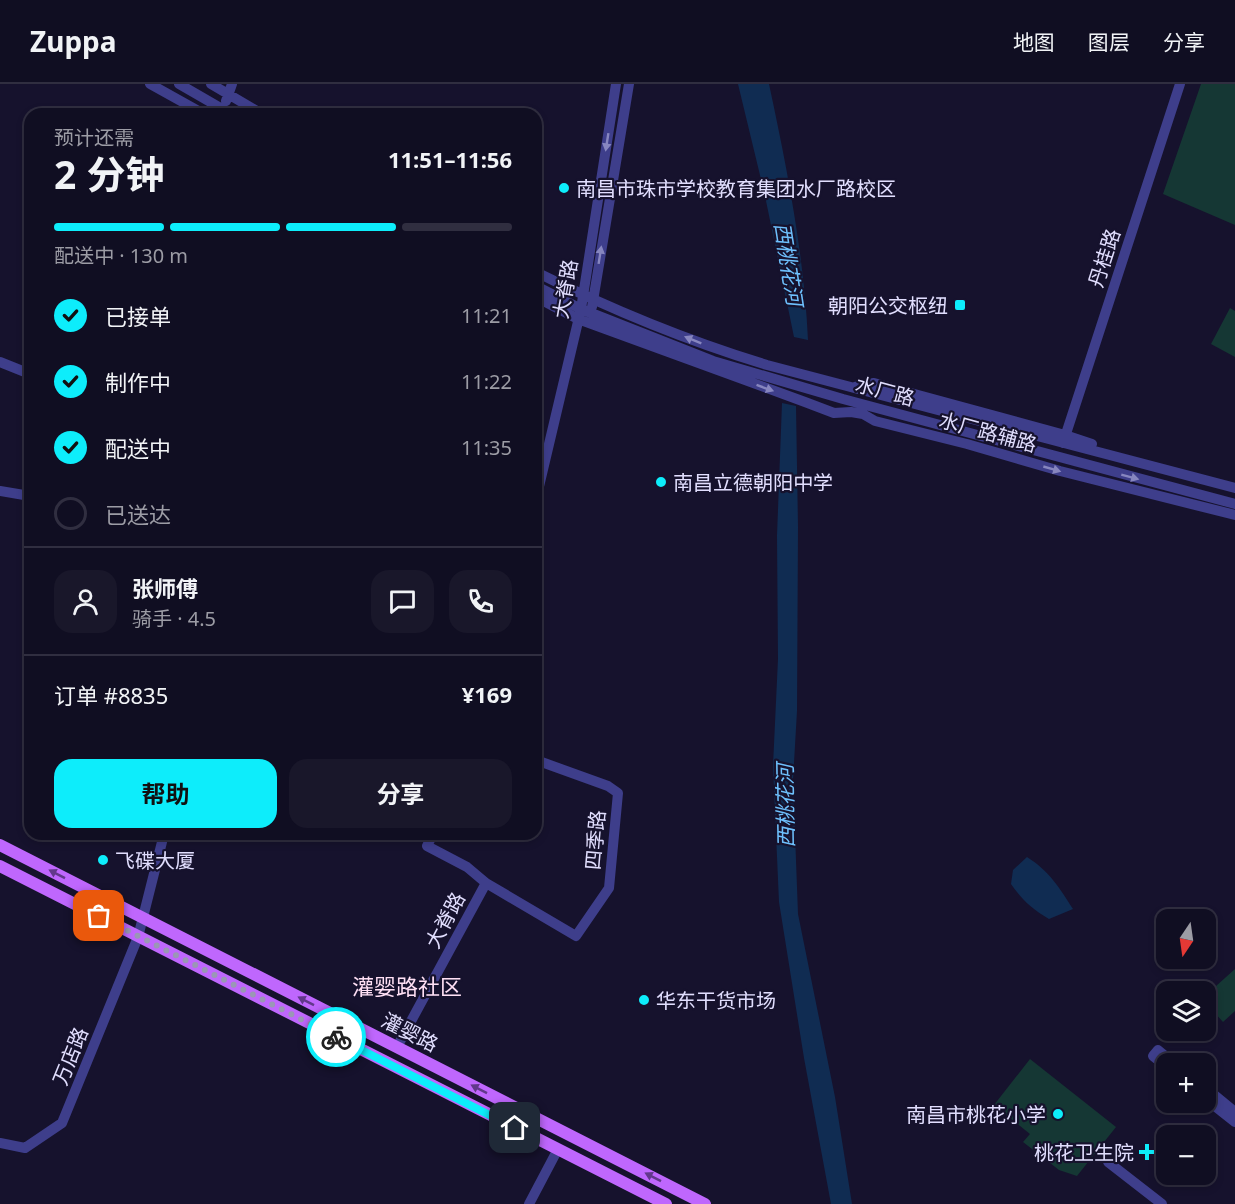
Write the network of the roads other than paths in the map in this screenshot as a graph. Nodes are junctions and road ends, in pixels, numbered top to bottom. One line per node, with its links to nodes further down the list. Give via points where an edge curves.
1 (150, 84): 9 (street)
2 (178, 84): 8 (street)
3 (202, 84): 8 (street)
4 (211, 84): 8 (street)
5 (616, 84): 15 (street, 大脊路, one-way to 15)
6 (628, 84): 15 (street, 大脊路, one-way to 6)
7 (1180, 84): 20 (street, 丹桂路)
8 (228, 100): 10 (street); 11 (street)
9 (193, 108)
10 (242, 108)
11 (247, 108)
12 (542, 269): 15 (street)
13 (542, 275): 15 (street, 水厂路)
14 (542, 289): 17 (street, 水厂路)
15 (588, 298): 17 (street, 大脊路); 20 (street, 水厂路, one-way to 15, via 767,365 717,350)
16 (542, 299): 17 (street, 水厂路辅路)
17 (583, 313): 21 (street, 大脊路); 25 (street, 水厂路, one-way to 25, via 713,361); 26 (street, 水厂路辅路, one-way to 26, via 822,410 863,414 875,421)
18 (0, 362): 19 (street)
19 (24, 372)
20 (1064, 439): 22 (street, 水厂路)
21 (542, 475)
22 (1235, 488)
23 (0, 491): 24 (street)
24 (24, 495)
25 (1235, 504)
26 (1235, 515)
27 (542, 762): 32 (street, 四季路, via 608,786 618,794 609,888 576,936)
28 (162, 840): 33 (street, 万店路)
29 (430, 840): 32 (street, 大脊路, via 427,846 467,867)
30 (0, 845): 33 (main road, 灌婴路, one-way to 30)
31 (0, 866): 34 (main road, 灌婴路)
32 (486, 883): 35 (street, 大脊路)
33 (143, 918): 34 (street, 万店路); 35 (main road, 灌婴路, one-way to 33)
34 (138, 937): 40 (street, 万店路, via 62,1123 25,1148); 41 (main road, 灌婴路)
35 (397, 1047): 45 (main road, 灌婴路, one-way to 35)
36 (1216, 1096): 38 (street)
37 (1216, 1107): 39 (street)
38 (1235, 1112)
39 (1235, 1122)
40 (0, 1143)
41 (558, 1149): 43 (street); 44 (main road, 灌婴路)
42 (1108, 1162): 46 (street)
43 (530, 1204)
44 (666, 1204)
45 (705, 1204)
46 (1162, 1204)

